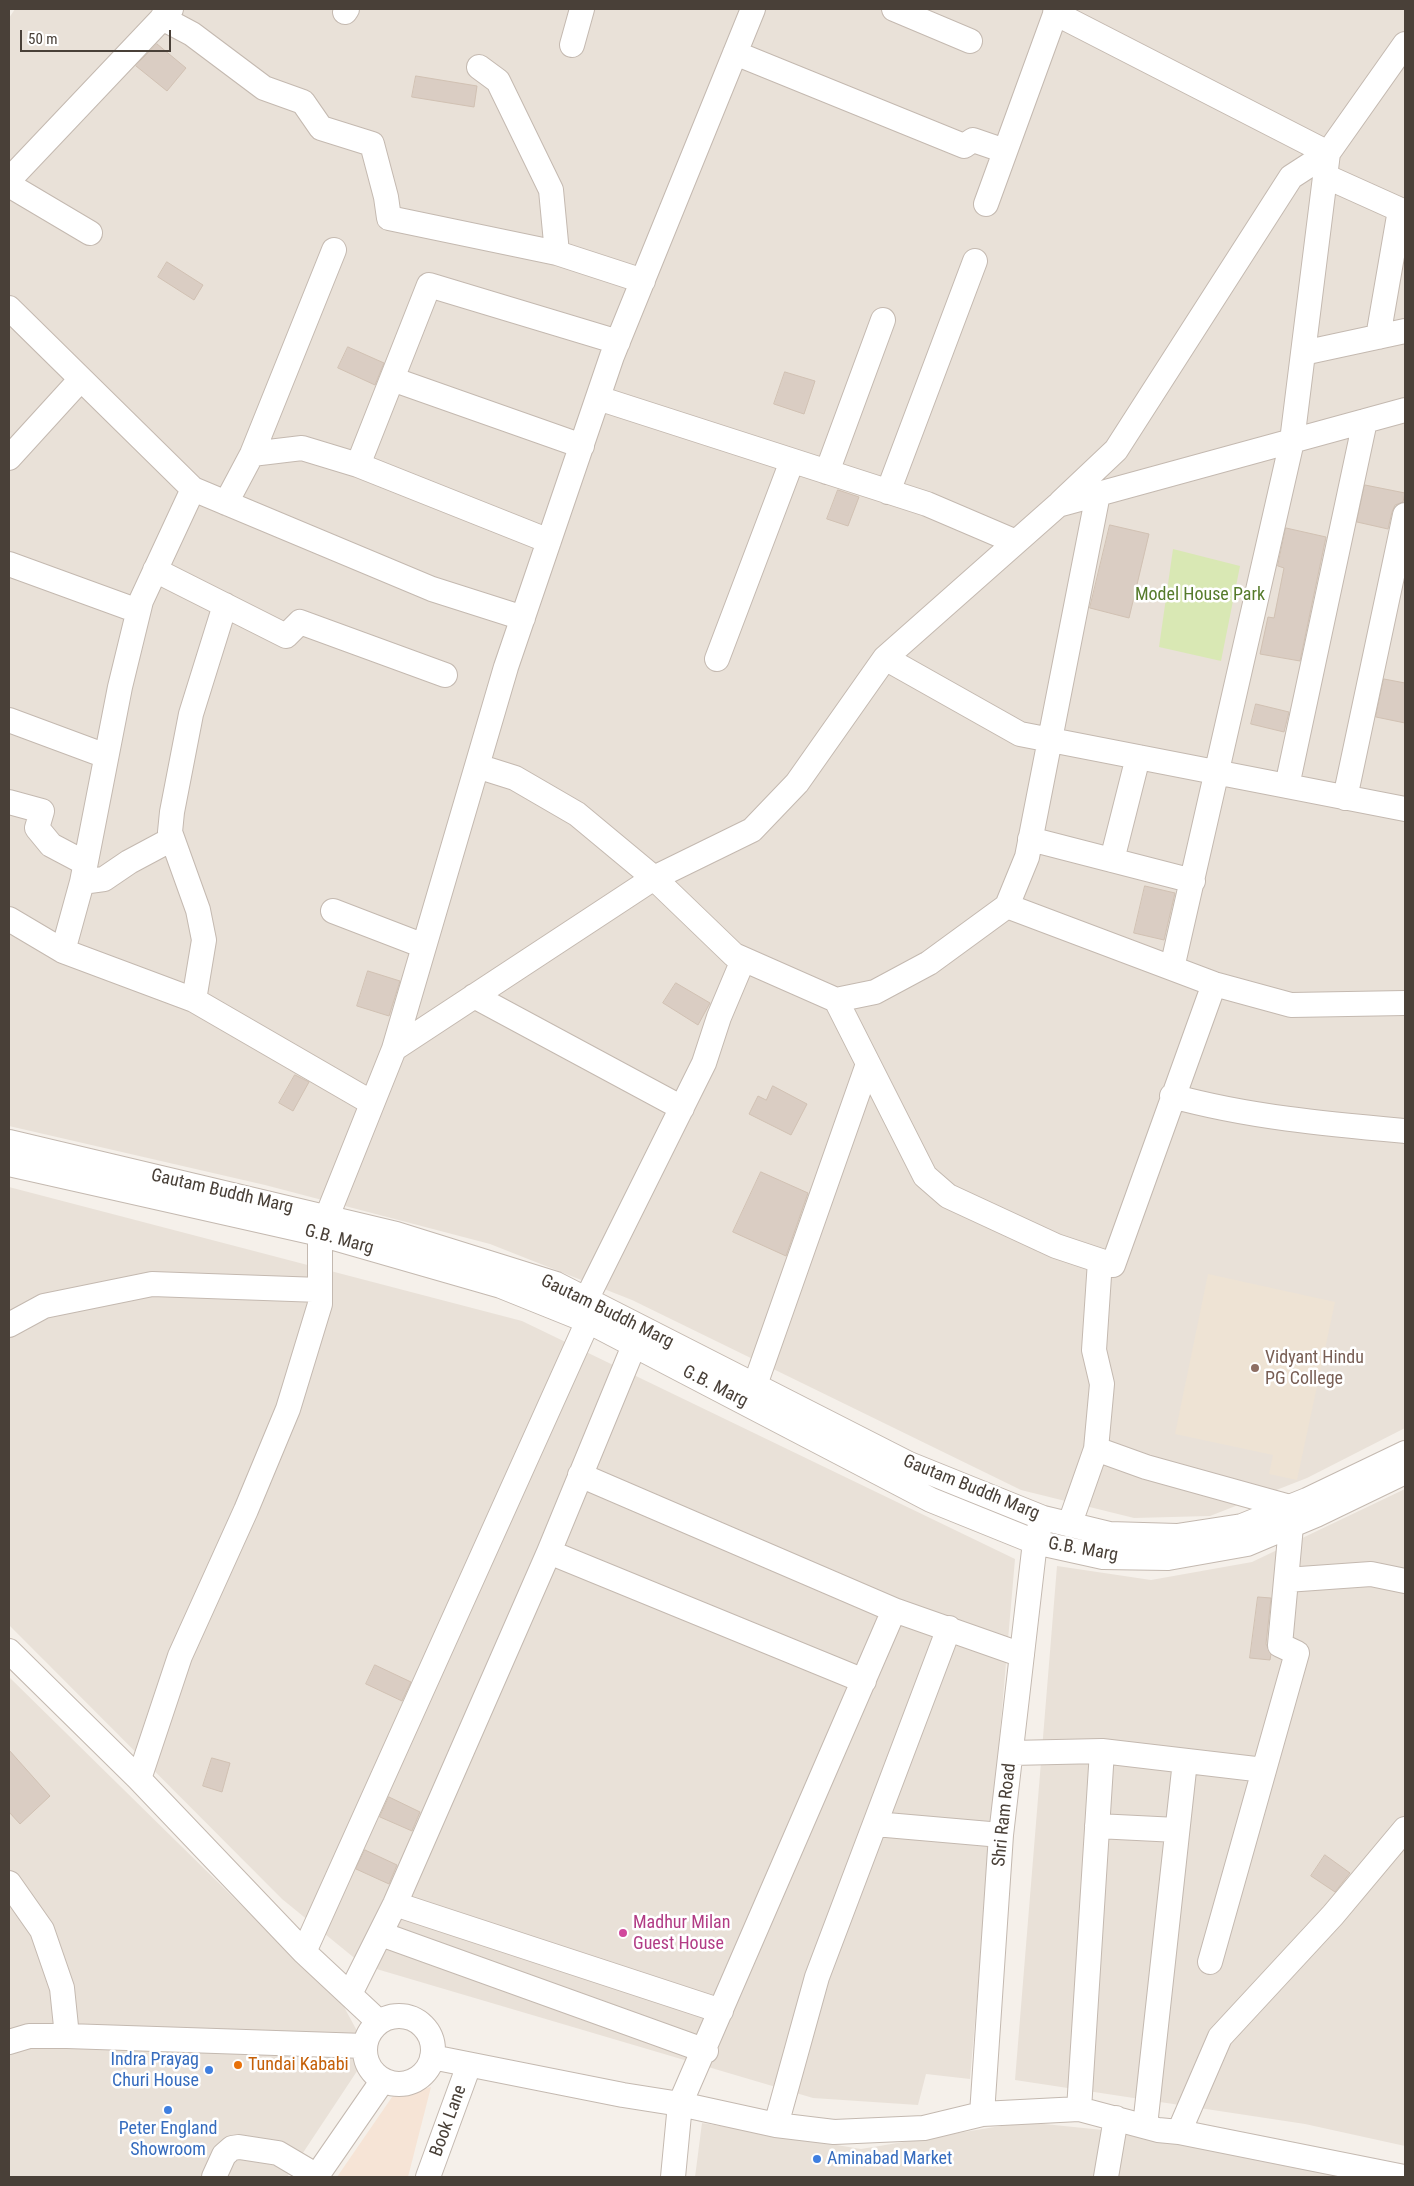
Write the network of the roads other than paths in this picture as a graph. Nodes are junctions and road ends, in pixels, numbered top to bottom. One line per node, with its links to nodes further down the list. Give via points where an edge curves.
1 (582, 9): 7 (street)
2 (753, 9): 9 (street)
3 (894, 9): 6 (street)
4 (1056, 11): 11 (street); 12 (street)
5 (166, 13): 13 (street); 19 (street, via 264,88 303,102 321,128 372,144 389,218)
6 (970, 40)
7 (572, 44)
8 (1405, 44): 12 (street)
9 (735, 53): 11 (street, via 964,146 973,140); 21 (street)
10 (479, 67): 19 (street, via 498,81 551,190)
11 (1005, 151): 15 (street)
12 (1327, 164): 16 (street); 27 (street); 44 (street, via 1291,177 1116,450)
13 (9, 180)
14 (9, 184): 17 (street)
15 (986, 204)
16 (1403, 211): 25 (street)
17 (90, 234)
18 (334, 250): 35 (street)
19 (557, 253): 21 (street)
20 (975, 261): 41 (street)
21 (643, 280): 26 (street)
22 (9, 308): 28 (street)
23 (883, 320): 39 (street)
24 (1405, 331): 25 (street)
25 (1378, 337): 27 (street)
26 (618, 342): 29 (street, via 429,285); 30 (street)
27 (1303, 353): 33 (street)
28 (81, 379): 36 (street); 40 (street)
29 (392, 379): 34 (street); 38 (street)
30 (598, 398): 34 (street); 37 (street)
31 (1405, 410): 32 (street)
32 (1365, 420): 33 (street); 62 (street)
33 (1292, 441): 42 (street); 61 (street)
34 (582, 446): 46 (street)
35 (252, 454): 38 (street, via 302,448); 43 (street)
36 (9, 458)
37 (792, 461): 39 (street); 54 (street)
38 (358, 465): 46 (street)
39 (827, 472): 41 (street)
40 (193, 489): 43 (street); 49 (street)
41 (888, 492): 47 (street, via 927,504)
42 (1098, 494): 44 (street); 57 (street)
43 (226, 503): 52 (street, via 432,589)
44 (1058, 505): 47 (street)
45 (1405, 515): 63 (street)
46 (549, 541): 52 (street)
47 (1016, 542): 53 (street)
48 (9, 564): 51 (street)
49 (155, 570): 50 (street); 51 (street)
50 (225, 605): 55 (street, via 286,636 300,622); 66 (street, via 191,714 172,812)
51 (138, 611): 58 (street)
52 (523, 618): 60 (street)
53 (885, 658): 57 (street, via 1020,734); 70 (street, via 797,782 752,830)
54 (717, 659)
55 (445, 675)
56 (9, 720): 58 (street)
57 (1050, 740): 59 (street); 67 (street)
58 (106, 756): 69 (street)
59 (1138, 757): 61 (street); 68 (street)
60 (477, 766): 70 (street, via 515,778 577,814); 75 (street)
61 (1217, 773): 62 (street); 71 (street)
62 (1287, 786): 63 (street)
63 (1345, 798): 65 (street)
64 (9, 802): 69 (street, via 42,812 37,828 51,845)
65 (1405, 809)
66 (172, 839): 69 (street, via 104,879); 81 (street, via 198,910 204,940)
67 (1030, 839): 68 (street); 72 (street, via 1027,856)
68 (1112, 860): 71 (street)
69 (84, 872): 76 (street)
70 (654, 878): 77 (street); 80 (street)
71 (1193, 881): 78 (street)
72 (1007, 906): 78 (street); 82 (street, via 929,963 875,992)
73 (332, 911): 75 (street)
74 (9, 919): 76 (street)
75 (424, 946): 84 (street)
76 (63, 950): 81 (street)
77 (743, 960): 82 (street); 88 (street, via 718,1017 704,1063)
78 (1172, 968): 79 (street)
79 (1214, 984): 83 (street, via 1291,1004); 86 (street)
80 (474, 996): 84 (street); 88 (street)
81 (194, 1000): 87 (street)
82 (836, 1000): 85 (street)
83 (1405, 1004)
84 (394, 1049): 87 (street)
85 (868, 1064): 93 (street, via 925,1176 948,1196 1056,1246); 98 (street)
86 (1172, 1096): 89 (street, via 1211,1107); 93 (street, via 1113,1265)
87 (372, 1104): 92 (street)
88 (682, 1108): 95 (street)
89 (1405, 1131)
90 (9, 1142): 92 (street, Gautam Buddh Marg)
91 (9, 1164): 92 (street, G.B. Marg)
92 (323, 1225): 94 (street); 95 (street, Gautam Buddh Marg, via 462,1253 556,1284)
93 (1100, 1261): 99 (street, via 1094,1350 1102,1384)
94 (320, 1290): 96 (street, via 152,1284 44,1306); 119 (street, via 320,1304 288,1409 180,1656)
95 (587, 1310): 97 (street, G.B. Marg); 128 (street)
96 (9, 1325)
97 (638, 1336): 98 (street, Gautam Buddh Marg); 102 (street); 106 (street, G.B. Marg, via 931,1500)
98 (755, 1385): 104 (street, Gautam Buddh Marg, via 909,1464)
99 (1096, 1449): 103 (street); 105 (street)
100 (1405, 1453): 103 (street, Gautam Buddh Marg)
101 (1405, 1472): 103 (street, G.B. Marg)
102 (580, 1475): 107 (street); 110 (street)
103 (1291, 1516): 105 (street, Gautam Buddh Marg, via 1177,1536 1110,1534); 106 (street, G.B. Marg, via 1247,1544 1168,1558 1103,1557); 108 (street)
104 (1043, 1518): 105 (street, Gautam Buddh Marg); 106 (street, Shri Ram Road)
105 (1070, 1523)
106 (1035, 1542): 113 (street, Shri Ram Road)
107 (549, 1552): 114 (street); 126 (street)
108 (1286, 1580): 109 (street, via 1372,1574); 118 (street, via 1280,1645 1297,1653)
109 (1405, 1581)
110 (894, 1610): 111 (street); 114 (street)
111 (949, 1628): 113 (street); 120 (street)
112 (9, 1651): 119 (street)
113 (1022, 1655): 116 (street, Shri Ram Road)
114 (864, 1681): 131 (street)
115 (1102, 1751): 116 (street); 117 (street); 121 (street)
116 (1011, 1753): 124 (street, Shri Ram Road)
117 (1185, 1761): 118 (street); 123 (street)
118 (1264, 1770): 129 (street)
119 (139, 1779): 128 (street)
120 (875, 1824): 124 (street); 144 (street, via 817,1977)
121 (1097, 1826): 123 (street); 141 (street)
122 (1405, 1829): 146 (street, via 1333,1915 1220,2037)
123 (1177, 1830): 145 (street)
124 (1001, 1835): 142 (street, Shri Ram Road)
125 (9, 1883): 133 (street, via 42,1930 62,1988)
126 (395, 1904): 127 (street); 131 (street)
127 (382, 1934): 130 (street); 136 (street)
128 (304, 1952): 130 (street)
129 (1210, 1962)
130 (350, 1994): 132 (street)
131 (721, 2011): 136 (street)
132 (379, 2022): 135 (street, via 371,2030); 137 (street, via 401,2016 422,2025 433,2046)
133 (67, 2036): 134 (street, via 29,2036); 135 (street)
134 (9, 2042)
135 (366, 2046): 139 (street, via 367,2061 372,2071)
136 (705, 2051): 140 (street)
137 (432, 2057): 138 (street); 139 (street, via 428,2068 410,2082 400,2084)
138 (469, 2065): 140 (street); 149 (street, Book Lane)
139 (383, 2080): 148 (street)
140 (680, 2104): 144 (street); 150 (street)
141 (1079, 2109): 142 (street); 143 (street)
142 (982, 2114): 144 (street, via 924,2128 834,2132)
143 (1116, 2118): 145 (street); 151 (street)
144 (776, 2125)
145 (1145, 2126): 146 (street)
146 (1179, 2132): 152 (street)
147 (214, 2177): 148 (street, via 224,2155 232,2148 240,2147 278,2153)
148 (316, 2177)
149 (428, 2177)
150 (673, 2177)
151 (1106, 2177)
152 (1404, 2177)

